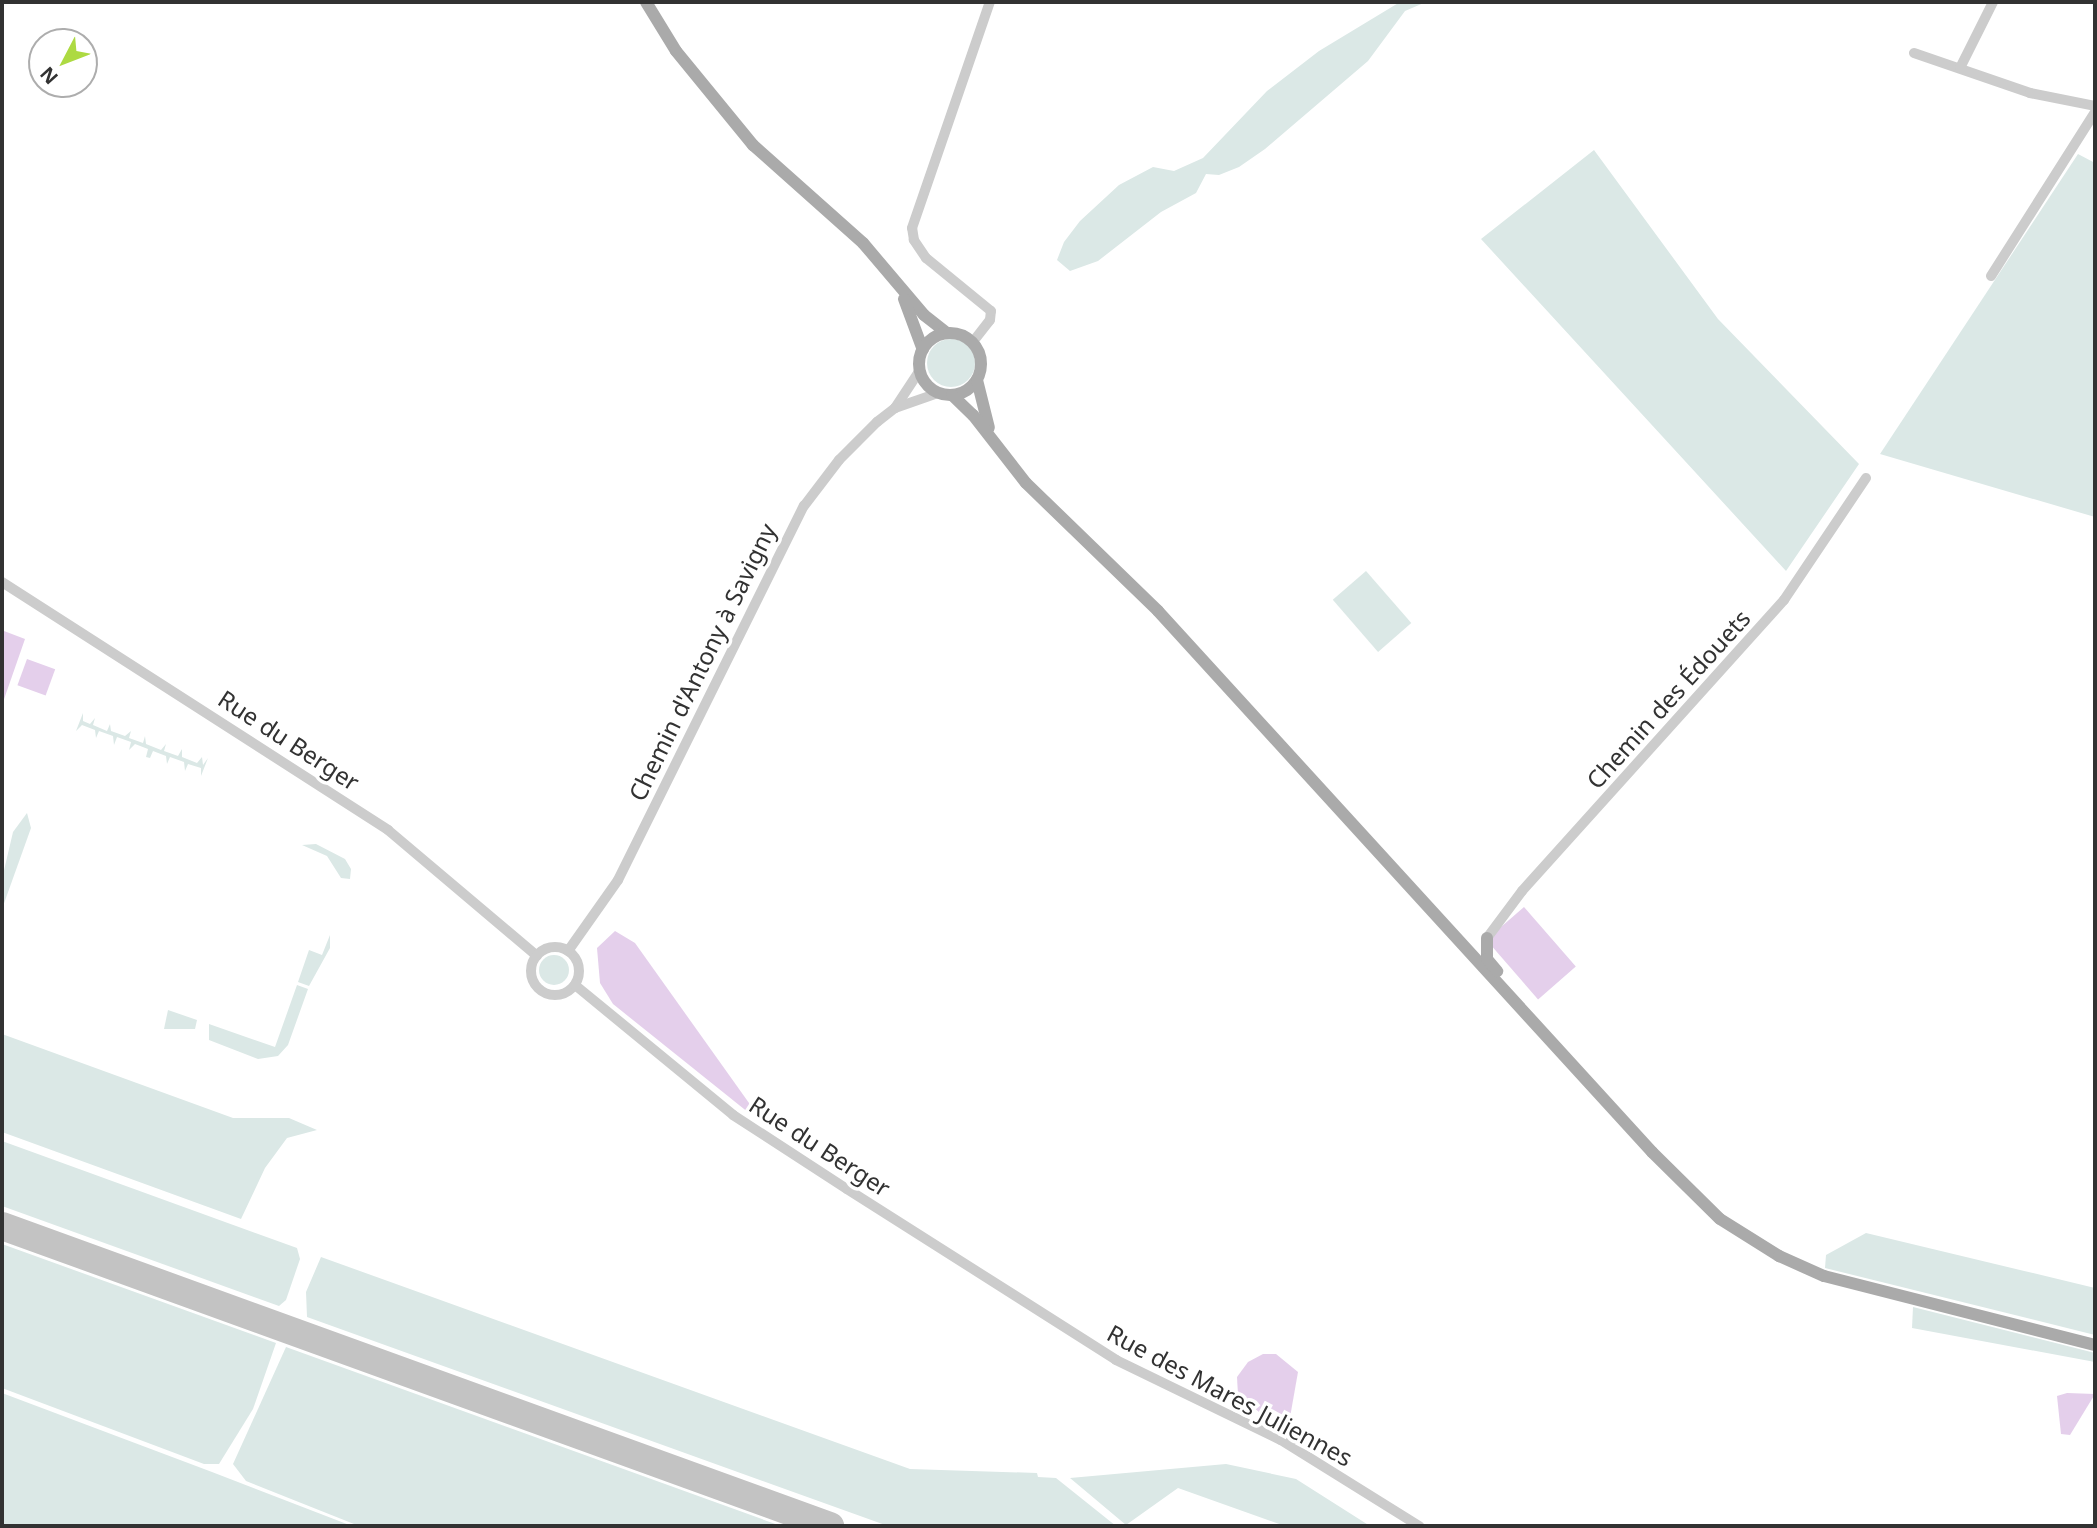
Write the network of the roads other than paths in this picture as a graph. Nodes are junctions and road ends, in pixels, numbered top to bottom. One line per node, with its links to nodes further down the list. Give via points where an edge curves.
1 (646, 2): 8 (main road, via 676,51 745,135 863,243)
2 (990, 2): 11 (street, via 912,228 926,258 990,311 990,320)
3 (1993, 2): 5 (street)
4 (1914, 53): 5 (street)
5 (1960, 68): 6 (street, via 2066,103)
6 (2095, 106)
7 (2095, 112): 9 (street)
8 (885, 269): 10 (main road); 12 (main road, via 915,321)
9 (1991, 276)
10 (947, 333): 11 (main road); 12 (main road, via 933,338)
11 (972, 342): 14 (main road, via 981,359)
12 (923, 350): 13 (main road)
13 (920, 370): 15 (main road); 17 (street)
14 (977, 380): 16 (main road); 18 (main road, via 983,414)
15 (938, 393): 16 (main road); 17 (street)
16 (952, 395): 18 (main road, via 974,415)
17 (895, 408): 23 (street, Chemin d'Antony à Savigny, via 839,460 804,506 618,880)
18 (1004, 456): 21 (main road, via 1050,508 1158,611)
19 (1866, 478): 22 (street, Chemin des Édouets, via 1784,600 1522,891)
20 (2, 582): 24 (street, Rue du Berger, via 388,830)
21 (1425, 904): 22 (main road, via 1438,907 1475,946); 26 (main road)
22 (1488, 938): 26 (main road, via 1487,959 1517,993)
23 (568, 951): 24 (street, via 554,947); 25 (street, via 579,969)
24 (537, 956): 25 (street, via 532,973 540,989 557,995)
25 (575, 985): 27 (street, Rue du Berger, via 733,1115)
26 (1521, 1009): 28 (main road, via 1688,1189 1748,1239 1801,1266 1859,1287)
27 (1057, 1323): 29 (street, Rue des Mares Juliennes, via 1171,1389 1280,1440)
28 (2095, 1345)
29 (1419, 1526)

